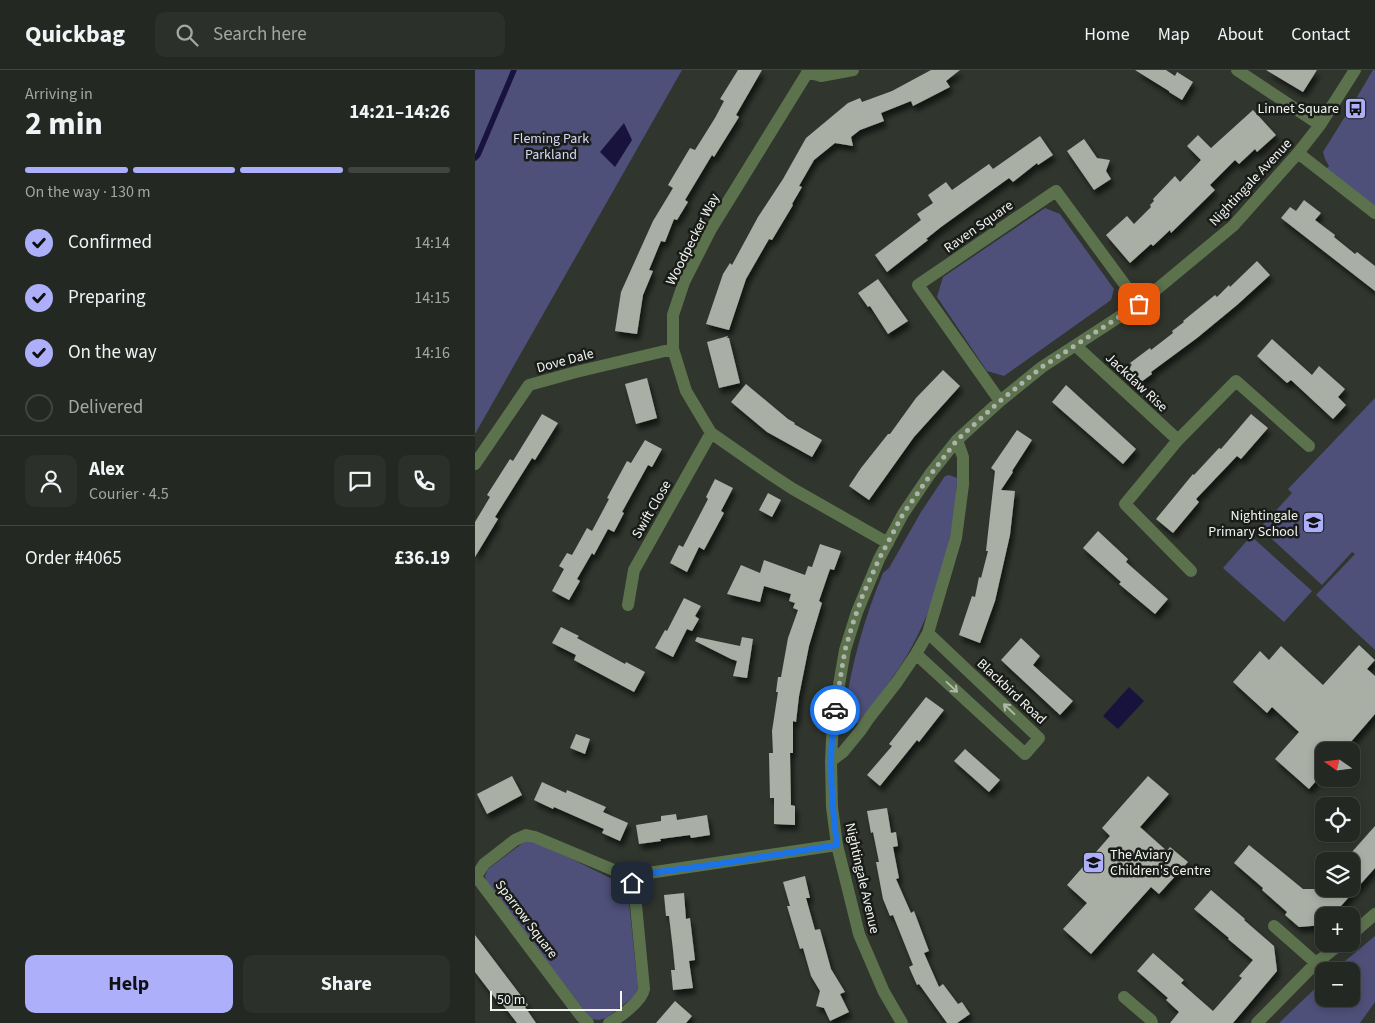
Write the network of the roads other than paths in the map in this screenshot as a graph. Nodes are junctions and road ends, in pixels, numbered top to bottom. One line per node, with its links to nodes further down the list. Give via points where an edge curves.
1 (853, 70): 4 (street, Woodpecker Way, via 821,76)
2 (1237, 70): 5 (street)
3 (1355, 70): 5 (street, Nightingale Avenue)
4 (808, 71): 10 (street, Woodpecker Way, via 711,229 684,282 673,315)
5 (1320, 125): 6 (street, Nightingale Avenue)
6 (1298, 154): 7 (street); 8 (street, Nightingale Avenue, via 1233,226)
7 (1375, 213)
8 (1139, 304): 9 (street, Nightingale Avenue); 11 (street, Raven Square, via 1056,191 918,285)
9 (1076, 346): 11 (street, Nightingale Avenue, via 1042,367); 14 (street, Jackdaw Rise)
10 (673, 349): 12 (street, Woodpecker Way, via 685,390); 16 (street, Dove Dale, via 529,385)
11 (1000, 401): 13 (street, Nightingale Avenue)
12 (711, 433): 17 (street, Woodpecker Way, via 785,484); 19 (street, Swift Close, via 633,570)
13 (957, 440): 17 (street, Nightingale Avenue, via 903,514); 20 (street, via 963,457 963,485 956,538)
14 (1178, 440): 15 (street, via 1236,381); 18 (street, via 1125,504)
15 (1309, 446)
16 (475, 464)
17 (888, 542): 22 (street, Nightingale Avenue, via 862,597 845,650 833,720)
18 (1191, 571)
19 (628, 605)
20 (928, 633): 21 (street); 21 (street, Blackbird Road, one-way to 20, via 1025,754 1039,738)
21 (916, 654): 22 (street, via 861,730)
22 (831, 761): 23 (street, Nightingale Avenue)
23 (837, 845): 24 (street); 35 (street, Nightingale Avenue, via 859,934 884,992)
24 (628, 876): 33 (street, Sparrow Square, via 526,835 485,864 477,875); 34 (street, via 636,905 644,989 634,1004)
25 (1375, 914): 27 (street)
26 (1274, 926): 29 (street)
27 (1360, 927)
28 (1330, 952): 30 (street)
29 (1315, 962)
30 (1317, 962)
31 (1315, 964): 37 (street)
32 (1124, 997): 36 (street)
33 (588, 1023)
34 (609, 1023)
35 (902, 1023)
36 (1152, 1023)
37 (1257, 1023)

